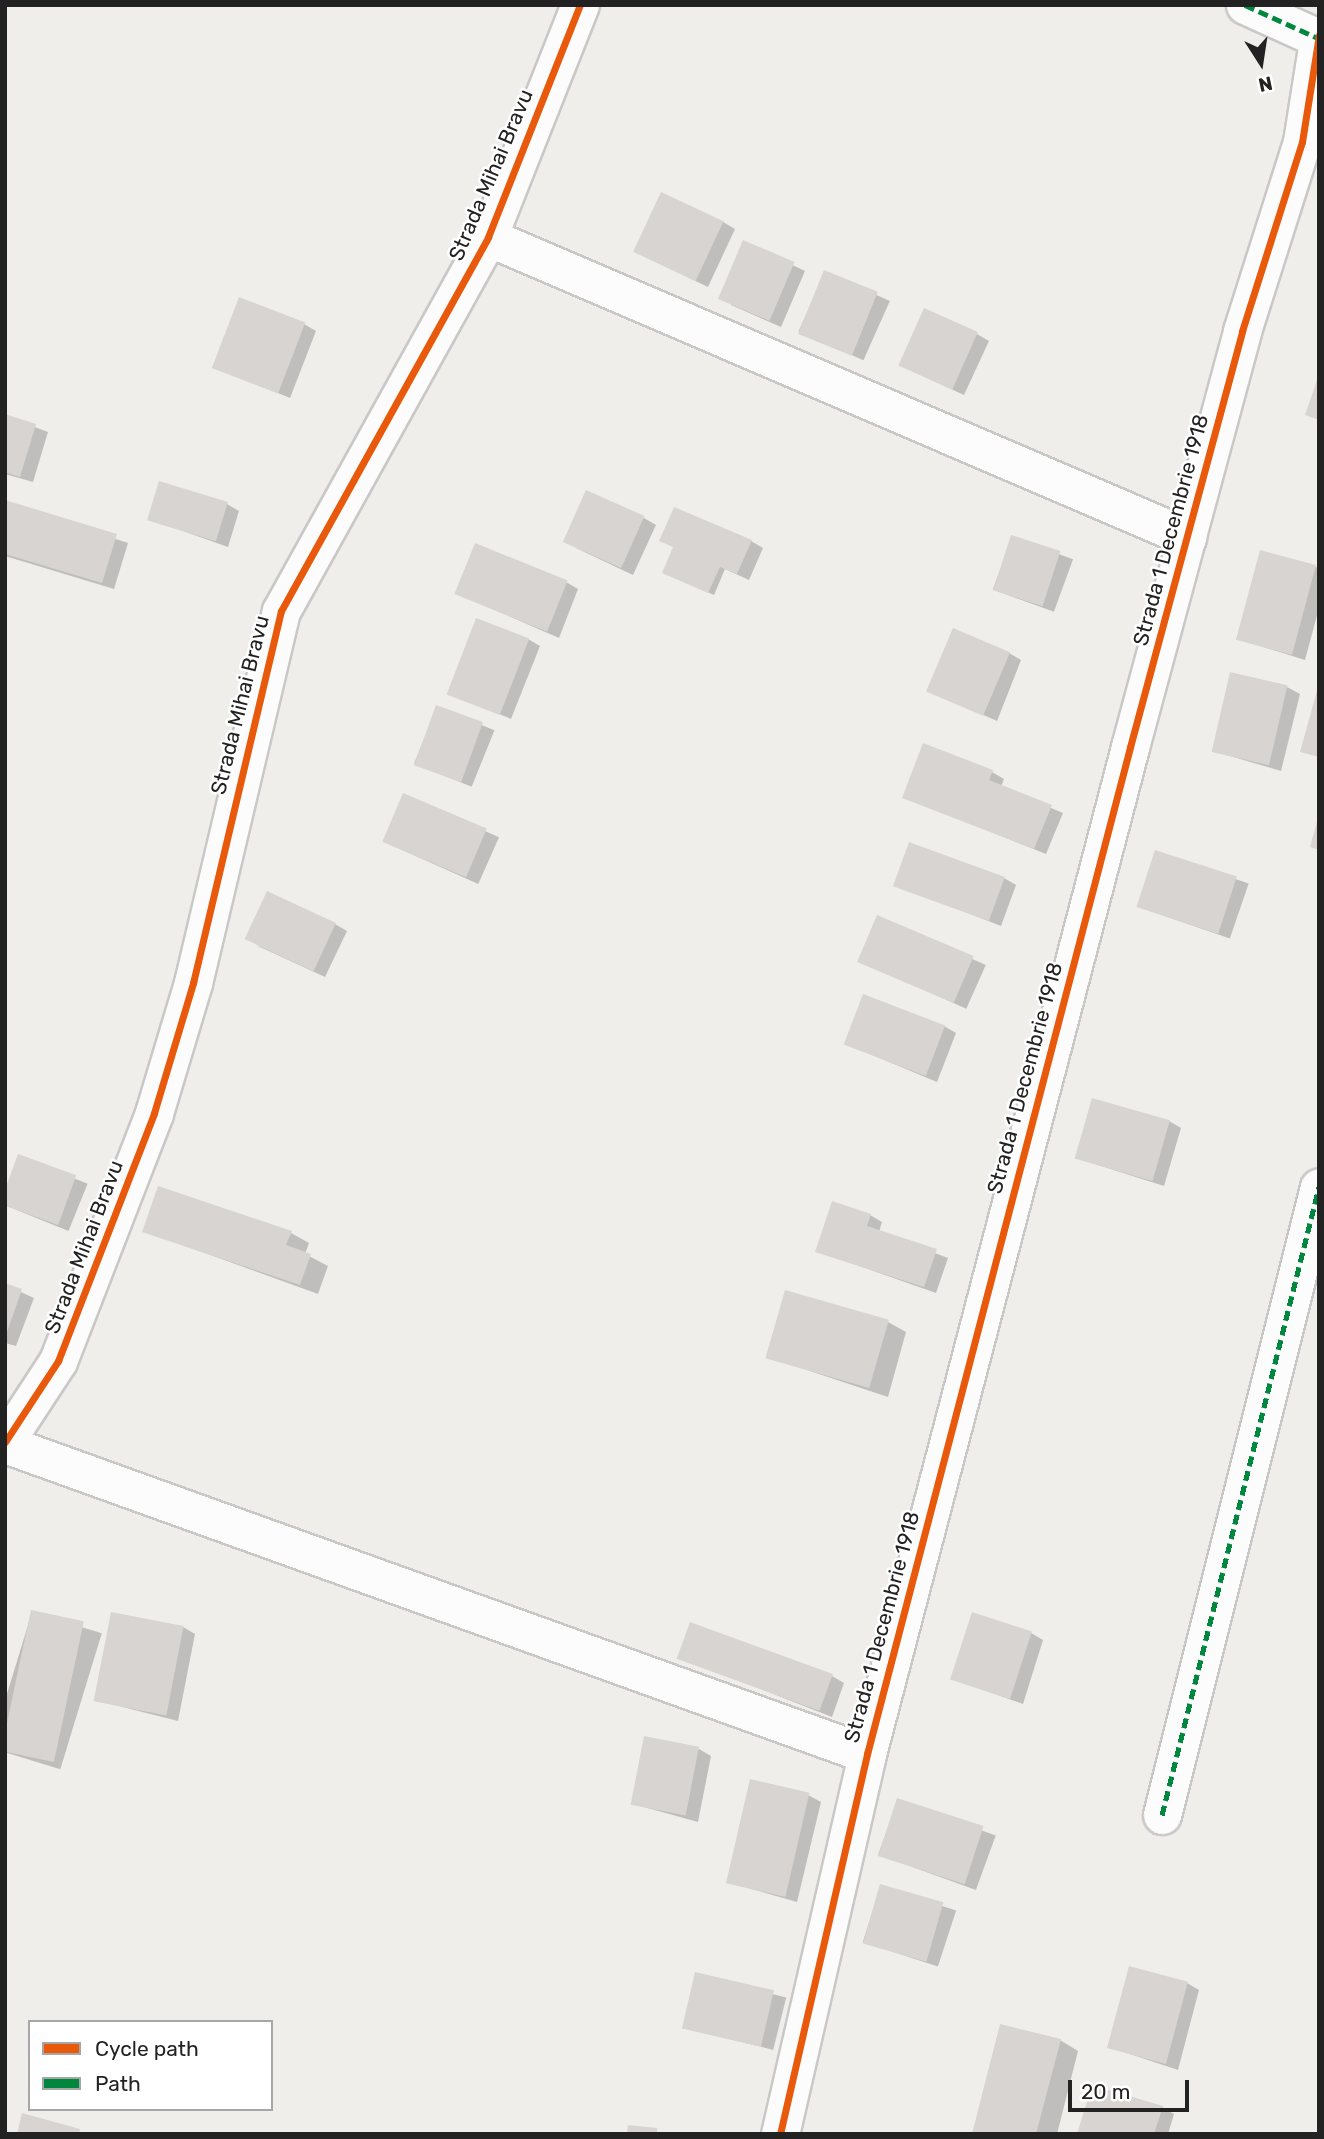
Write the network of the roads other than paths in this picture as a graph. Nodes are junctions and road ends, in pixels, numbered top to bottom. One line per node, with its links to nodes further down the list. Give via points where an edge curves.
1 (580, 5): 5 (street, Strada Mihai Bravu)
2 (1245, 5): 3 (street)
3 (1318, 37): 4 (street, Strada 1 Decembrie 1918)
4 (1310, 146): 6 (street, Strada 1 Decembrie 1918)
5 (488, 237): 6 (street); 8 (street, Strada Mihai Bravu, via 281,611 193,983 154,1113 58,1362)
6 (1187, 537): 9 (street, Strada 1 Decembrie 1918)
7 (1319, 1187): 10 (street)
8 (5, 1443): 9 (street)
9 (867, 1754): 11 (street, Strada 1 Decembrie 1918)
10 (1162, 1815)
11 (780, 2134)

